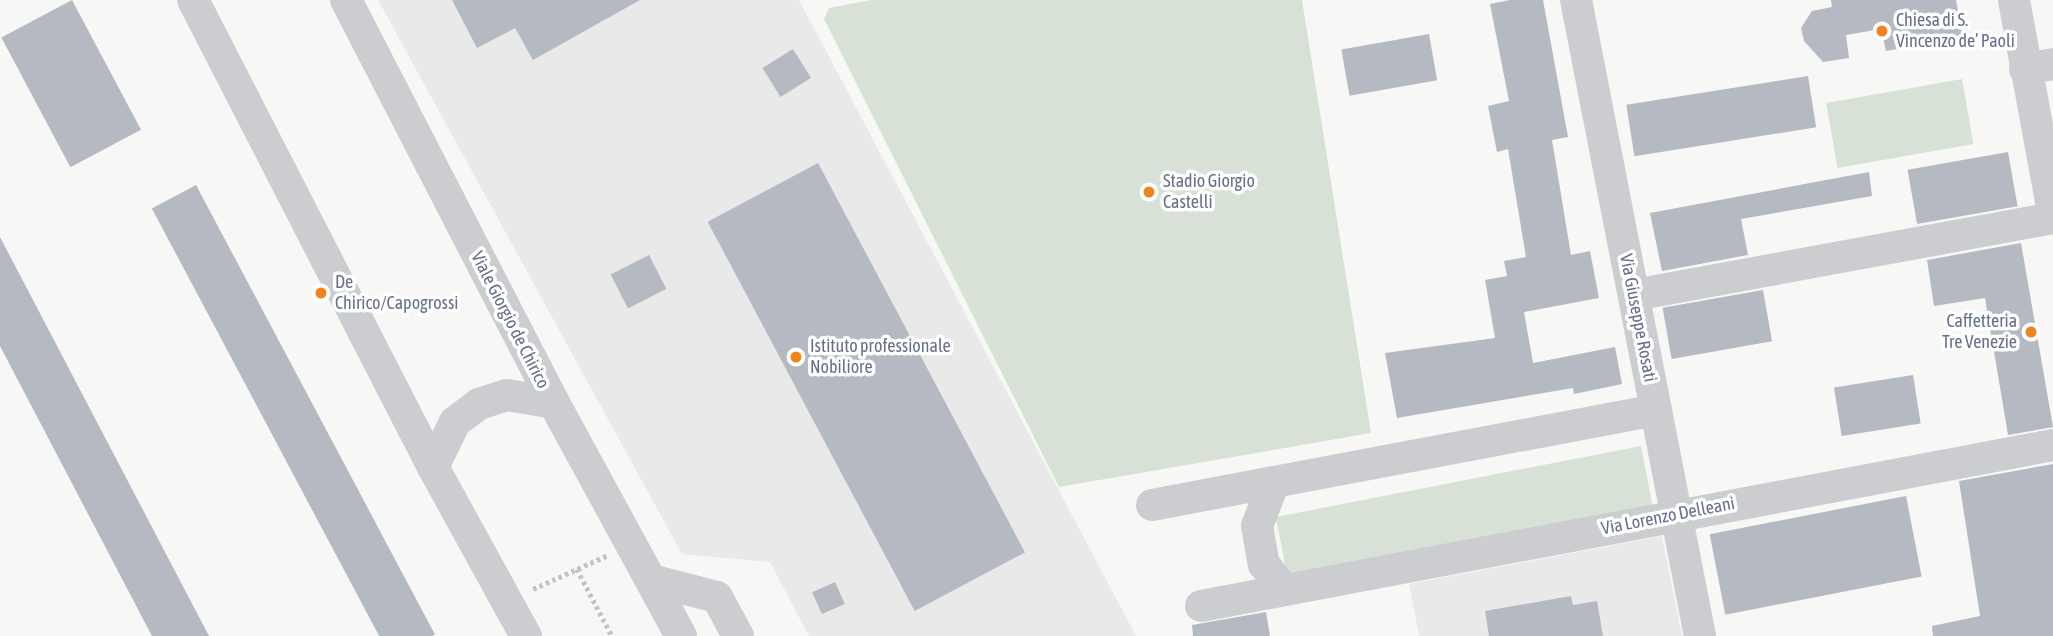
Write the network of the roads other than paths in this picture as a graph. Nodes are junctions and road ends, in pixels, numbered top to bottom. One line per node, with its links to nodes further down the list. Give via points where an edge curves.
1 (192, 0): 11 (street)
2 (346, 0): 8 (street, Viale Giorgio de Chirico)
3 (1576, 0): 7 (street, Via Giuseppe Rosati)
4 (2014, 0): 5 (street)
5 (2039, 66): 6 (street)
6 (2053, 215): 7 (street)
7 (1634, 295): 9 (street, Via Giuseppe Rosati)
8 (554, 403): 11 (street, via 507,395 479,404 455,422); 15 (street, Viale Giorgio de Chirico)
9 (1656, 410): 12 (street); 14 (street, Via Giuseppe Rosati)
10 (2053, 445): 14 (street, Via Lorenzo Delleani)
11 (433, 467): 18 (street)
12 (1274, 482): 13 (street); 16 (street, via 1257,526 1264,564)
13 (1152, 505)
14 (1676, 515): 16 (street, Via Lorenzo Delleani); 21 (street, Via Giuseppe Rosati)
15 (651, 580): 19 (street, Viale Giorgio de Chirico); 20 (street, via 717,597)
16 (1284, 590): 17 (street, Via Lorenzo Delleani)
17 (1201, 606)
18 (526, 636)
19 (681, 636)
20 (738, 636)
21 (1700, 636)

